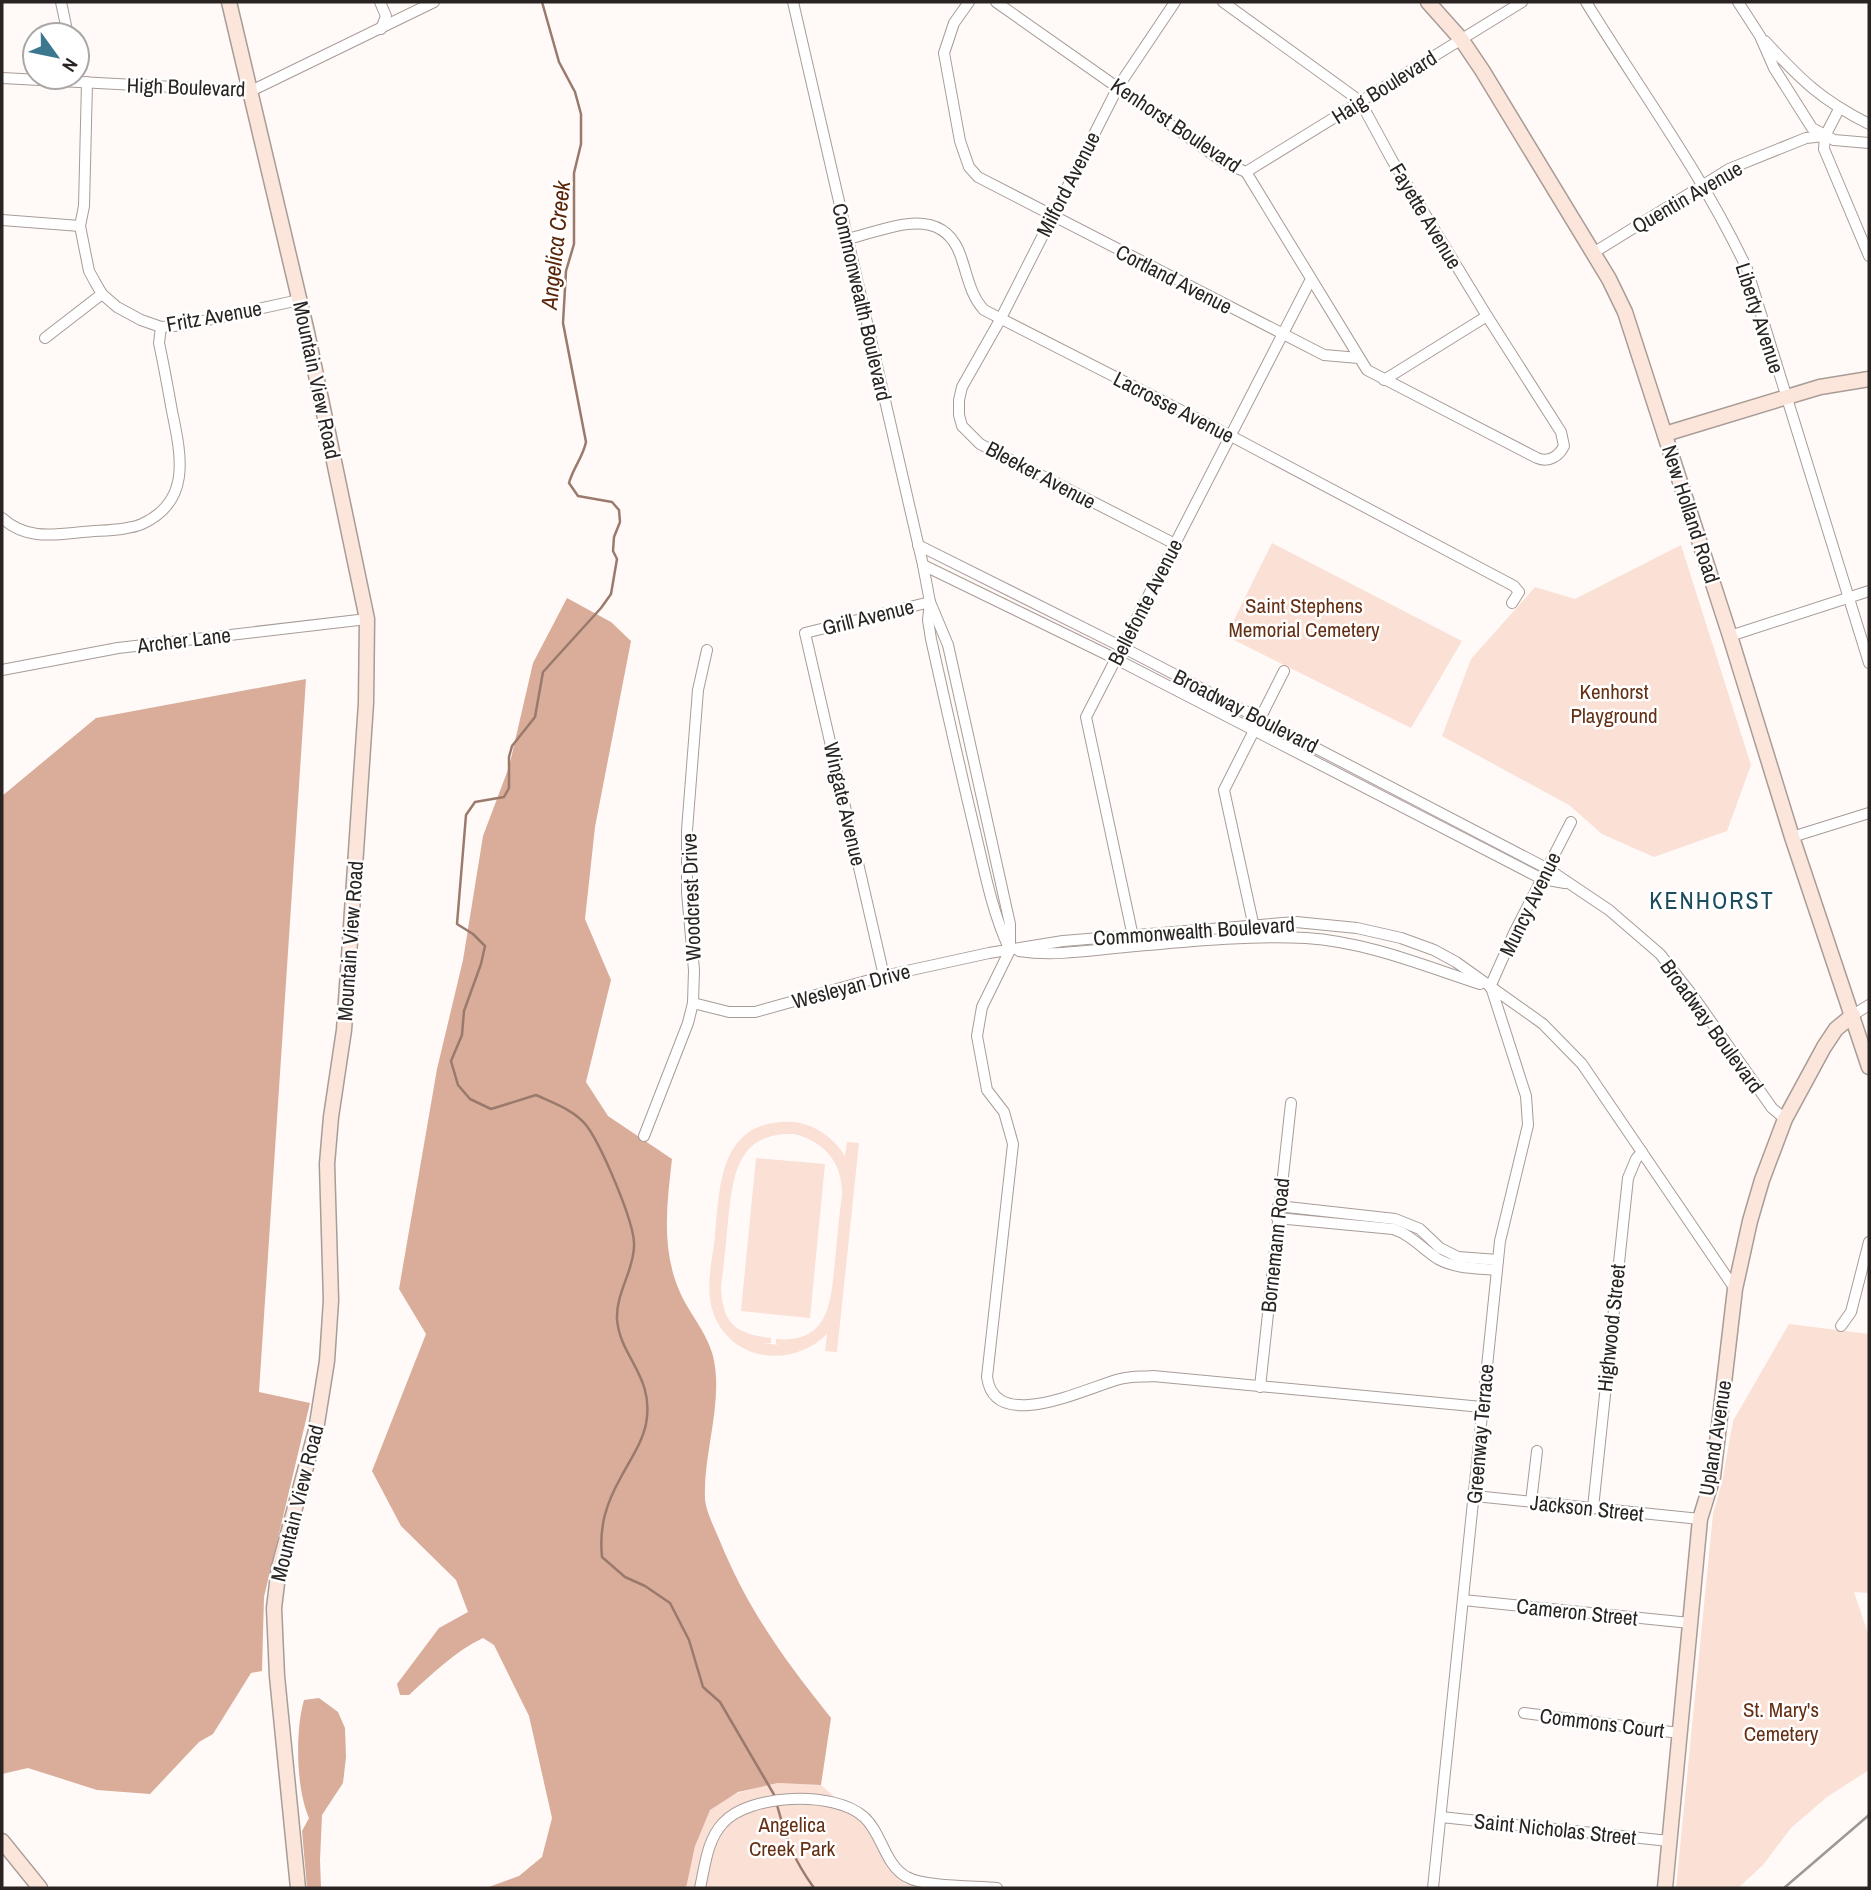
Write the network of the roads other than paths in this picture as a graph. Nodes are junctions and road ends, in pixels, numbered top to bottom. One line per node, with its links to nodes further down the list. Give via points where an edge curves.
1 (61, 2): 15 (street)
2 (229, 2): 24 (street, Mountain View Road)
3 (380, 2): 16 (street, via 386,16)
4 (416, 2): 14 (street)
5 (793, 2): 35 (street, Commonwealth Boulevard)
6 (969, 2): 32 (street, Cortland Avenue, via 954,23 944,53 966,161 982,180)
7 (996, 2): 22 (street, Kenhorst Boulevard)
8 (1175, 2): 22 (street, Milford Avenue)
9 (1223, 2): 25 (street, Fayette Avenue)
10 (1428, 2): 18 (street, New Holland Road)
11 (1522, 2): 18 (street, Haig Boulevard)
12 (1586, 2): 31 (street, Liberty Avenue)
13 (1738, 2): 17 (street)
14 (431, 3): 16 (street, High Boulevard)
15 (65, 21)
16 (381, 29): 24 (street, High Boulevard)
17 (1760, 36): 26 (street, via 1814,91); 28 (street, via 1804,117)
18 (1461, 40): 25 (street, Haig Boulevard); 36 (street, New Holland Road)
19 (2, 78): 20 (street, High Boulevard)
20 (21, 79)
21 (91, 82): 24 (street, High Boulevard)
22 (1118, 87): 30 (street, Kenhorst Boulevard, via 1225,163); 32 (street, Milford Avenue)
23 (83, 91): 34 (street, Fritz Avenue, via 84,206)
24 (251, 92): 40 (street, Mountain View Road)
25 (1360, 101): 30 (street, Haig Boulevard); 41 (street, Fayette Avenue)
26 (1839, 109): 27 (street); 28 (street)
27 (1869, 124)
28 (1825, 136): 29 (street); 31 (street, Quentin Avenue, via 1805,138 1738,165); 37 (street, via 1824,149)
29 (1869, 143)
30 (1246, 172): 38 (street, Kenhorst Boulevard)
31 (1702, 186): 36 (street, Quentin Avenue); 50 (street, Liberty Avenue, via 1746,269)
32 (1052, 216): 42 (street, Milford Avenue); 44 (street, Cortland Avenue)
33 (2, 220): 34 (street)
34 (80, 226): 39 (street, Fritz Avenue, via 89,271)
35 (848, 239): 42 (street, Lacrosse Avenue, via 911,223 939,227 957,243 977,302); 55 (street, Commonwealth Boulevard)
36 (1593, 253): 51 (street, New Holland Road, via 1625,312)
37 (1869, 256)
38 (1311, 279): 44 (street, Bellefonte Avenue); 46 (street, Kenhorst Boulevard)
39 (102, 294): 43 (street, Fritz Avenue, via 129,314); 45 (street)
40 (299, 300): 43 (street, Fritz Avenue); 61 (street, Mountain View Road)
41 (1487, 317): 49 (street); 49 (street, Fayette Avenue, via 1561,432 1564,446 1560,453 1548,460 1537,458)
42 (1000, 320): 47 (street, Milford Avenue); 52 (street, Lacrosse Avenue)
43 (161, 327): 53 (street, via 159,343 181,457 179,481 166,506 139,525 52,536 27,533)
44 (1283, 334): 46 (street, Cortland Avenue, via 1324,355); 52 (street, Bellefonte Avenue)
45 (46, 338)
46 (1359, 358): 49 (street, via 1367,370)
47 (971, 372): 54 (street, Bleeker Avenue, via 962,387 959,415 962,426 980,444)
48 (1869, 379): 50 (street)
49 (1384, 380)
50 (1785, 397): 51 (street); 58 (street, Liberty Avenue)
51 (1665, 434): 63 (street, New Holland Road)
52 (1231, 436): 54 (street, Bellefonte Avenue); 60 (street, Lacrosse Avenue, via 1514,586 1519,592)
53 (2, 518)
54 (1175, 544): 64 (street, Bellefonte Avenue)
55 (918, 545): 56 (street, Commonwealth Boulevard); 64 (street, Broadway Boulevard)
56 (923, 565): 59 (street, Commonwealth Boulevard); 66 (street, Broadway Boulevard)
57 (1869, 591): 58 (street)
58 (1849, 599): 63 (street); 67 (street, Liberty Avenue)
59 (930, 602): 62 (street, Grill Avenue); 81 (street, Commonwealth Boulevard, via 931,639 961,771 990,896)
60 (1512, 603)
61 (368, 619): 68 (street, Archer Lane, via 118,648); 113 (street, Mountain View Road, via 344,1030 327,1164 331,1300 327,1361 316,1430 279,1567 275,1608 276,1665)
62 (805, 633): 82 (street, Wingate Avenue)
63 (1730, 636): 74 (street, New Holland Road)
64 (1122, 647): 66 (street, Bellefonte Avenue); 70 (street, Broadway Boulevard)
65 (707, 650): 84 (street, Woodcrest Drive, via 698,690 687,830)
66 (1116, 659): 71 (street, Broadway Boulevard); 80 (street, Bellefonte Avenue, via 1087,717)
67 (1869, 663)
68 (2, 670)
69 (1284, 671): 70 (street)
70 (1260, 719): 71 (street); 75 (street, Broadway Boulevard)
71 (1254, 731): 76 (street, Broadway Boulevard); 78 (street, via 1224,790)
72 (1869, 813): 74 (street)
73 (1571, 822): 75 (street, Muncy Avenue)
74 (1792, 837): 86 (street, New Holland Road)
75 (1548, 869): 76 (street, Muncy Avenue); 77 (street, Broadway Boulevard)
76 (1542, 879): 77 (street, Broadway Boulevard); 83 (street, Muncy Avenue)
77 (1569, 885): 89 (street, Broadway Boulevard, via 1609,910 1660,954 1772,1108)
78 (1254, 926): 79 (street); 80 (street, Commonwealth Boulevard); 83 (street, Commonwealth Boulevard, via 1296,922 1401,938 1456,962)
79 (1257, 939): 80 (street, Commonwealth Boulevard); 83 (street, Commonwealth Boulevard, via 1322,940 1369,947)
80 (1134, 941): 81 (street, Commonwealth Boulevard, via 1039,954)
81 (1010, 950): 82 (street, Wesleyan Drive); 98 (street, via 982,1007 977,1036 986,1090 1004,1112 1013,1144 987,1377 991,1392 1014,1406 1073,1396 1122,1378)
82 (884, 976): 84 (street, Wesleyan Drive, via 755,1012 729,1012)
83 (1490, 987): 91 (street, Commonwealth Boulevard, via 1562,1041); 95 (street, Greenway Terrace, via 1528,1108)
84 (693, 1003): 90 (street, Woodcrest Drive)
85 (1869, 1005): 86 (street)
86 (1853, 1015): 87 (street, New Holland Road); 89 (street, Upland Avenue, via 1833,1033)
87 (1869, 1067)
88 (1291, 1103): 92 (street, Bornemann Road)
89 (1785, 1119): 96 (street, Upland Avenue, via 1750,1221)
90 (644, 1136)
91 (1642, 1152): 96 (street, Commonwealth Boulevard); 103 (street, Highwood Street, via 1628,1178)
92 (1278, 1206): 93 (street, Bornemann Road); 95 (street, via 1395,1219 1420,1229 1458,1257)
93 (1277, 1218): 95 (street, via 1393,1229 1455,1266); 98 (street, Bornemann Road)
94 (1869, 1242): 97 (street, via 1851,1312)
95 (1498, 1265): 99 (street, Greenway Terrace)
96 (1735, 1289): 104 (street, Upland Avenue, via 1713,1477)
97 (1841, 1326)
98 (1260, 1387): 99 (street)
99 (1482, 1407): 101 (street, Greenway Terrace)
100 (1537, 1451): 102 (street)
101 (1475, 1496): 102 (street, Jackson Street); 105 (street, Greenway Terrace)
102 (1531, 1502): 103 (street, Jackson Street)
103 (1593, 1508): 104 (street, Jackson Street)
104 (1700, 1519): 106 (street, Upland Avenue)
105 (1463, 1600): 106 (street, Cameron Street); 109 (street, Greenway Terrace)
106 (1690, 1623): 108 (street, Upland Avenue)
107 (1524, 1713): 108 (street, Commons Court)
108 (1679, 1732): 111 (street, Upland Avenue)
109 (1441, 1817): 111 (street, Saint Nicholas Street); 116 (street, Greenway Terrace)
110 (2, 1841): 112 (street)
111 (1669, 1841): 117 (street, Upland Avenue)
112 (40, 1888)
113 (299, 1888)
114 (700, 1888): 115 (street, via 711,1841 736,1813 785,1800 823,1800 857,1812 873,1826 907,1878)
115 (998, 1888)
116 (1433, 1888)
117 (1665, 1888)

